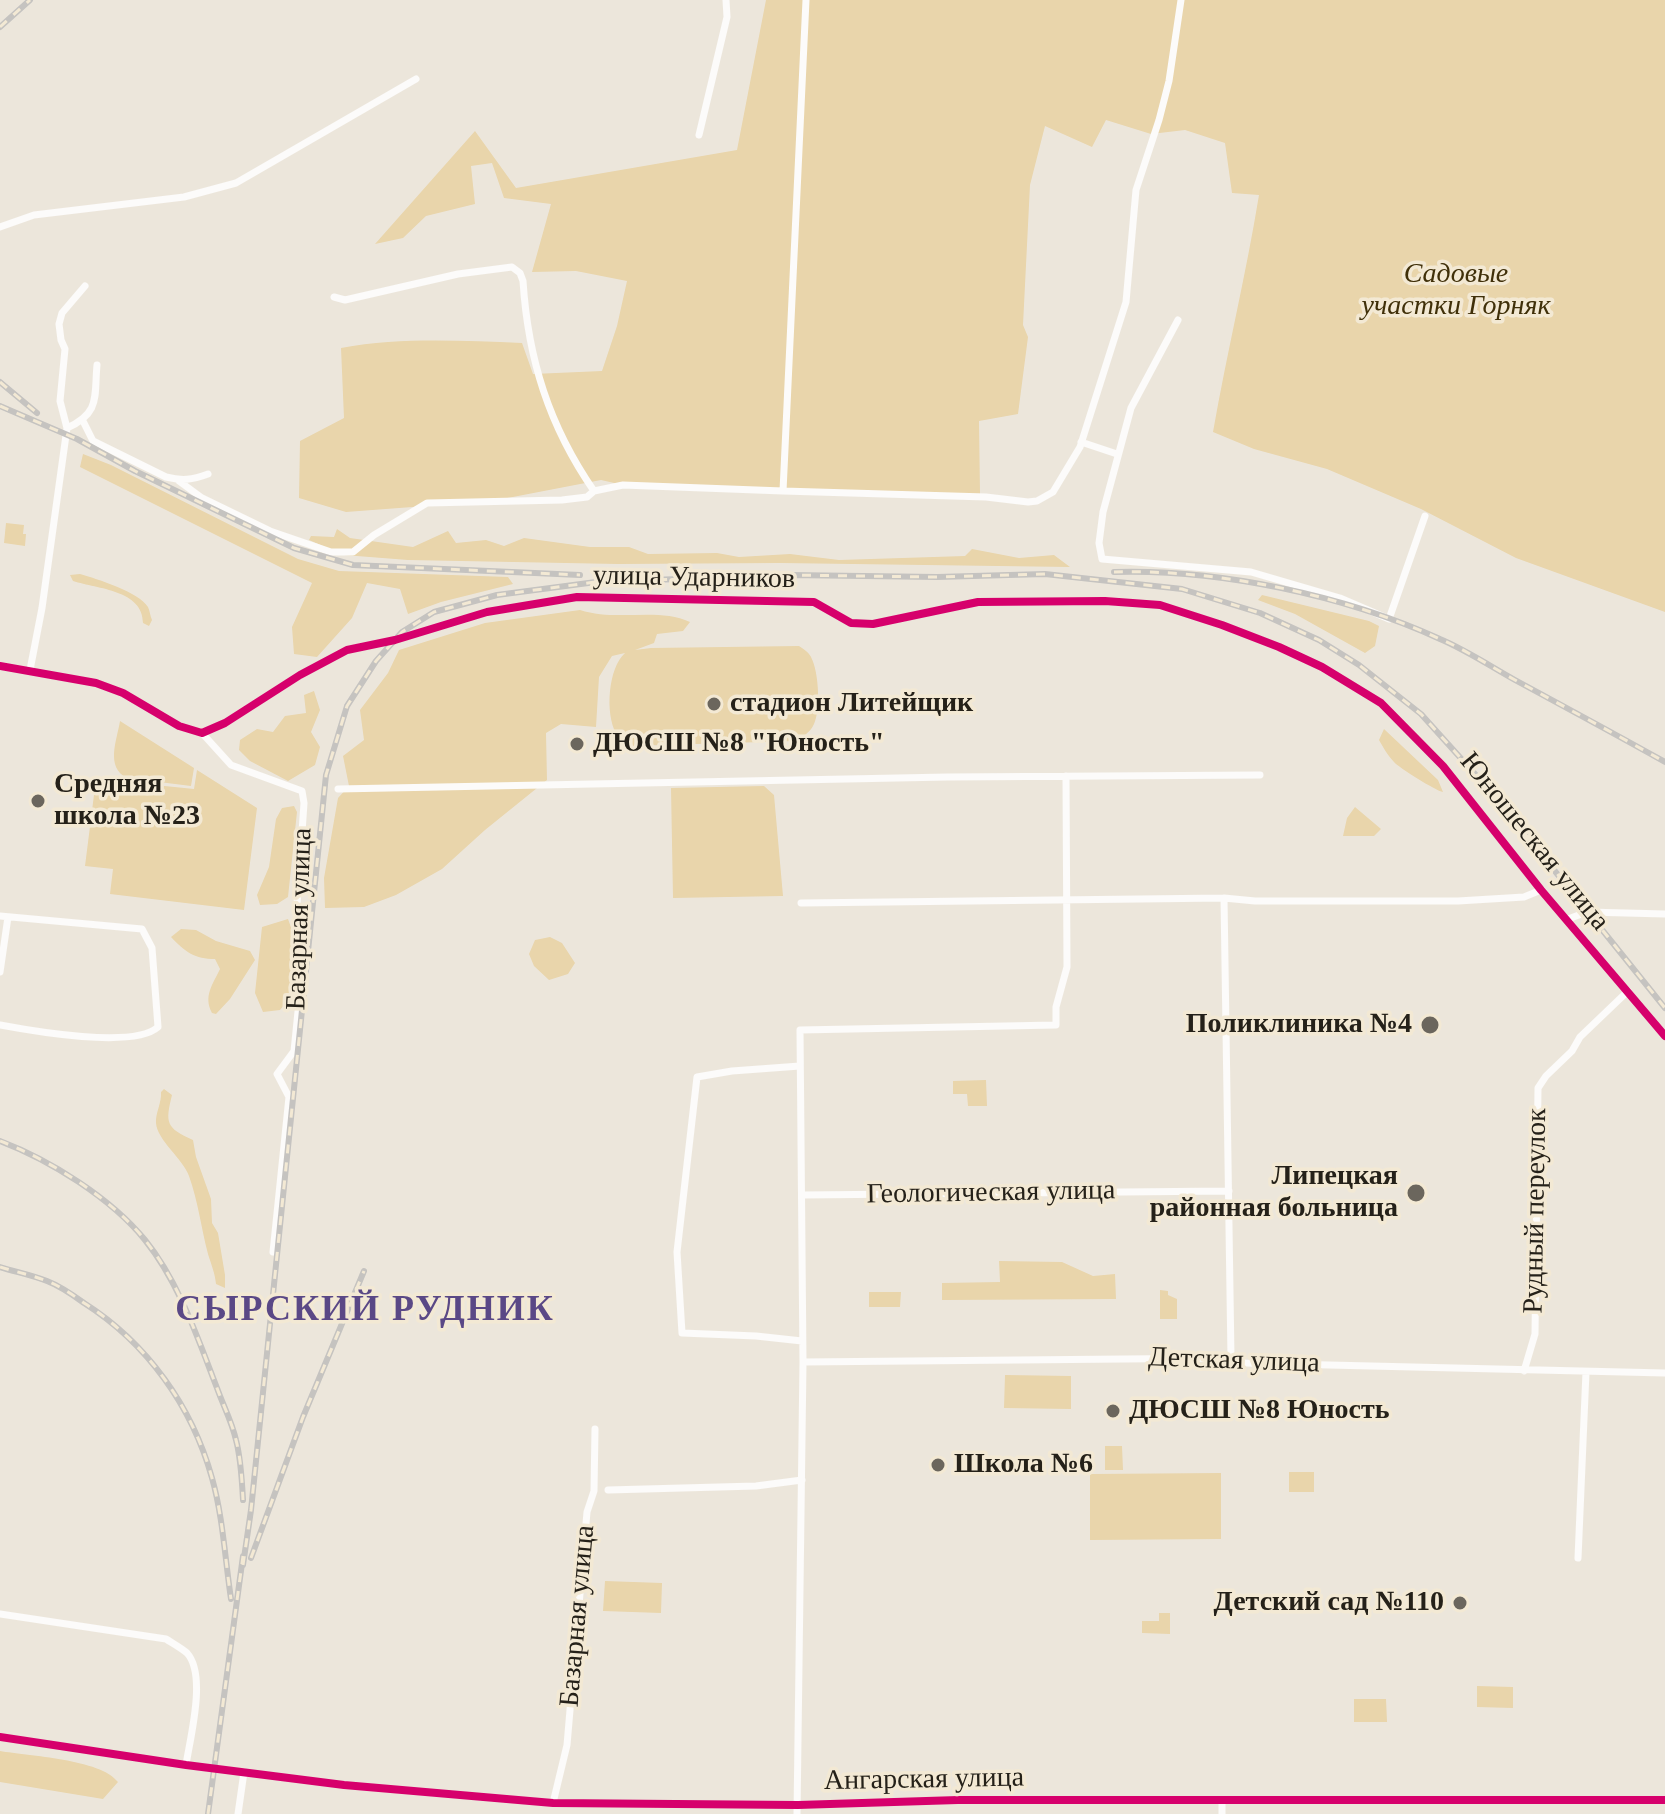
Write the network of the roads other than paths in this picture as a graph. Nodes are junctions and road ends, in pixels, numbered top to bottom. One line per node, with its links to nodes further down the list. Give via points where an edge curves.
1 (726, 0): 5 (street, via 727,17)
2 (806, 0): 18 (street)
3 (1181, 0): 13 (street, via 1169,81 1136,190 1126,302)
4 (416, 79): 6 (street, via 236,183 184,197 34,215)
5 (699, 135)
6 (0, 227)
7 (85, 286): 12 (street, via 59,324 65,349 60,401)
8 (334, 297): 17 (street, via 345,300 512,267 523,281 527,334 543,394 571,456)
9 (1178, 320): 14 (street, via 1131,408)
10 (97, 365): 11 (street, via 96,402)
11 (82, 419): 12 (street); 16 (street, via 93,441)
12 (67, 428): 21 (street)
13 (1081, 442): 14 (street); 18 (street, via 1053,492 1037,501)
14 (1117, 454): 19 (street, via 1103,512 1102,559 1251,572 1340,598 1389,619)
15 (208, 474): 16 (street)
16 (179, 481): 17 (street, via 270,531 331,552 353,552 427,503 562,500)
17 (594, 491): 18 (street, via 623,485)
18 (783, 491)
19 (1425, 516)
20 (0, 666): 21 (street)
21 (30, 670): 23 (street, via 96,683)
22 (1357, 688): 23 (street, улица Ударников, via 1279,647 1160,605 978,602 873,624 851,623 814,602 577,597 487,612 347,650); 27 (street, Юношеская улица, via 1381,703 1443,766)
23 (202, 733): 41 (street, Базарная улица, via 231,765 302,791 304,803 297,905 304,952 294,1051 277,1074 289,1097)
24 (1260, 775): 25 (street)
25 (1066, 776): 26 (street); 29 (street)
26 (338, 789)
27 (1541, 890): 28 (street, Юношеская улица, via 1524,897 1458,901); 33 (street, Юношеская улица)
28 (1224, 898): 29 (street, Юношеская улица); 39 (street)
29 (1067, 899): 30 (street, Юношеская улица); 38 (street, via 1067,967 1056,1025 800,1030)
30 (801, 903)
31 (1665, 914): 33 (street, Юношеская улица, via 1587,912)
32 (4, 917): 34 (street); 36 (street, via 142,929 152,948 158,1027 150,1034 109,1038)
33 (1568, 919): 35 (street, Юношеская улица)
34 (0, 972)
35 (1628, 991): 37 (street, Юношеская улица); 45 (street, Рудный переулок, via 1538,1088 1535,1334)
36 (0, 1025)
37 (1665, 1036)
38 (800, 1066): 40 (street); 42 (street, via 697,1077 677,1252 682,1333)
39 (1229, 1191): 40 (street, Геологическая улица); 43 (street)
40 (802, 1195): 42 (street)
41 (273, 1252)
42 (802, 1341): 44 (street)
43 (1231, 1358): 44 (street, Детская улица); 45 (street, Детская улица, via 1245,1363)
44 (803, 1362): 49 (street)
45 (1524, 1371): 46 (street, Детская улица)
46 (1586, 1372): 47 (street, Детская улица); 51 (street)
47 (1665, 1373)
48 (595, 1429): 58 (street, Базарная улица, via 594,1491 587,1512 567,1745)
49 (802, 1480): 50 (street); 60 (street)
50 (608, 1490)
51 (1578, 1558)
52 (0, 1614): 54 (street, via 166,1639 187,1654 197,1686)
53 (0, 1737): 54 (street, Ангарская улица)
54 (186, 1765): 55 (street, Ангарская улица)
55 (244, 1772): 58 (street, Ангарская улица); 61 (street)
56 (1665, 1800): 57 (street, Ангарская улица)
57 (1222, 1801): 60 (street, Ангарская улица, via 958,1800); 63 (street)
58 (553, 1803): 59 (street, Ангарская улица)
59 (583, 1803): 60 (street, Ангарская улица); 62 (street)
60 (798, 1810)
61 (238, 1814)
62 (579, 1814)
63 (1222, 1814)

